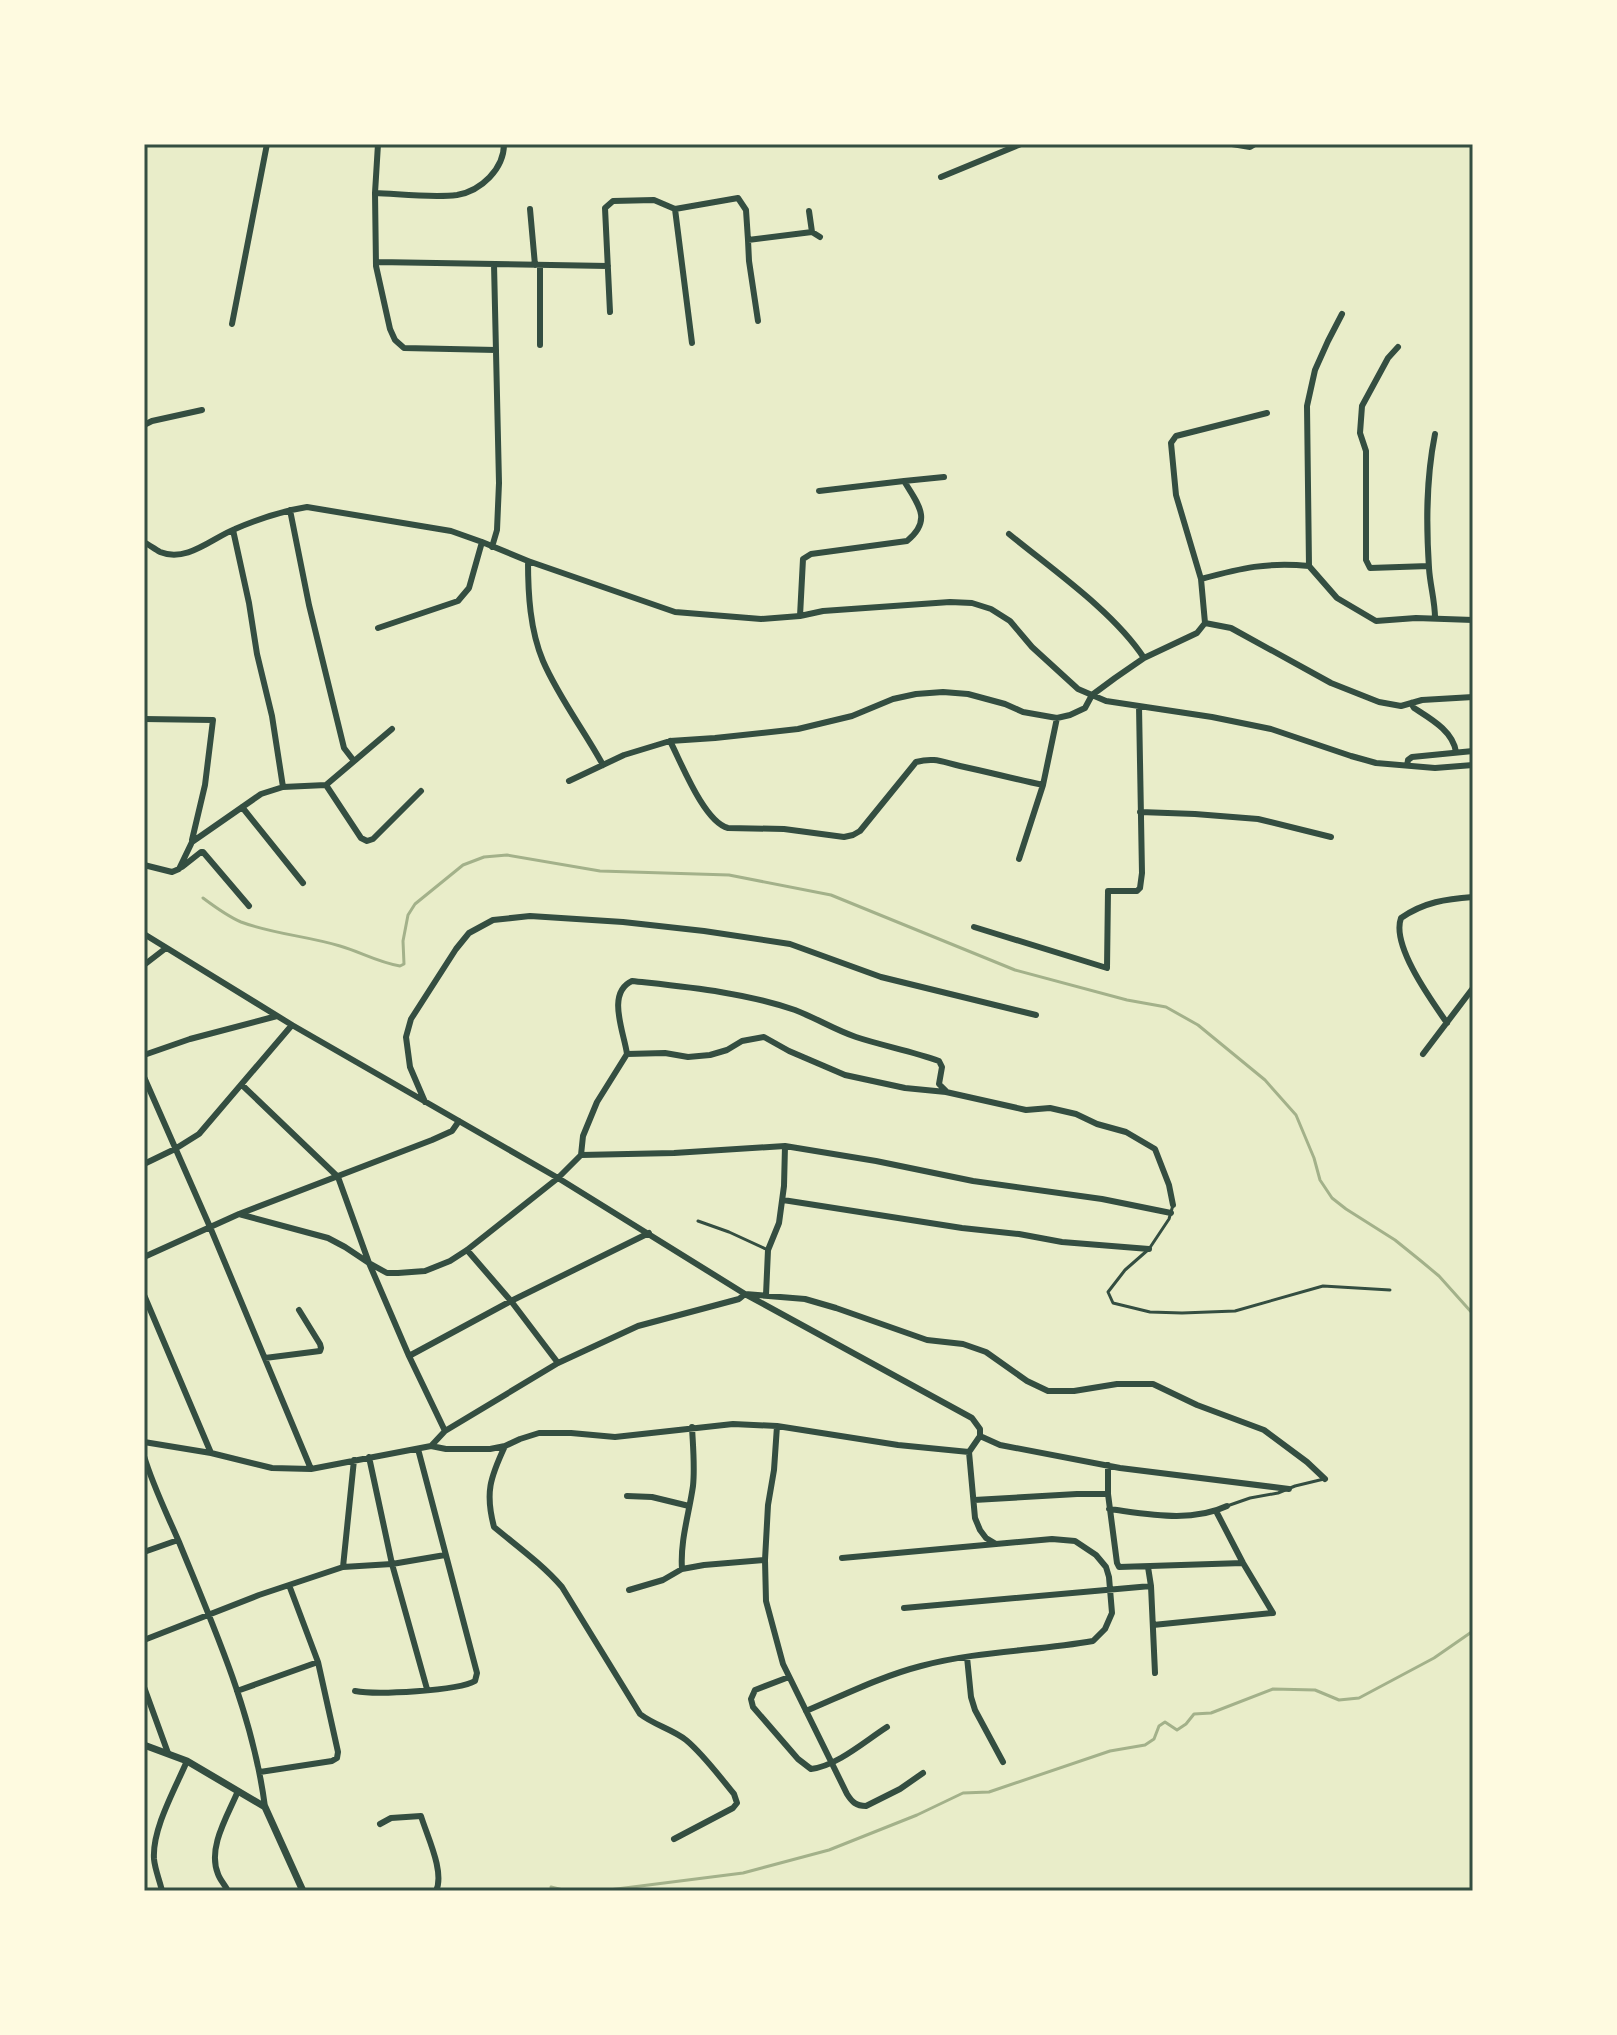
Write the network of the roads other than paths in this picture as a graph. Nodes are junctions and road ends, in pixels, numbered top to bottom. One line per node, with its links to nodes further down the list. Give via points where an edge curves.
1 (267, 144): 22 (street)
2 (378, 144): 8 (street)
3 (504, 144): 8 (street, via 502,162 492,176 459,195)
4 (1021, 144): 7 (street)
5 (1232, 144): 6 (street)
6 (1255, 144)
7 (941, 177)
8 (375, 193): 15 (street)
9 (530, 209): 17 (street)
10 (675, 209): 14 (street, via 738,198 746,210); 18 (street, via 654,200 613,201 605,208); 23 (street)
11 (809, 211): 12 (street)
12 (812, 232): 13 (street); 14 (street)
13 (820, 237)
14 (748, 240): 21 (street)
15 (377, 262): 16 (street); 26 (street, via 390,329 404,348)
16 (494, 264): 17 (street); 26 (street)
17 (537, 265): 18 (street); 24 (street)
18 (608, 266): 19 (street)
19 (610, 312)
20 (1342, 314): 41 (street, via 1315,370 1307,406)
21 (758, 321)
22 (232, 324)
23 (692, 343)
24 (540, 345)
25 (1398, 347): 42 (street, via 1362,406 1366,560 1370,568)
26 (496, 350): 39 (street, via 499,483)
27 (202, 410): 29 (street)
28 (1267, 413): 43 (street, via 1176,436 1171,443 1176,495)
29 (144, 425)
30 (1435, 434): 42 (street, via 1427,488)
31 (944, 477): 32 (street)
32 (904, 481): 33 (street); 44 (street, via 922,516 916,534 907,541 803,559)
33 (819, 491)
34 (290, 510): 35 (street); 38 (street, via 307,507 451,531); 60 (street, via 344,748)
35 (233, 530): 37 (street, via 182,554 162,553); 67 (street)
36 (1009, 534): 49 (street, via 1099,608)
37 (144, 542)
38 (482, 542): 39 (street); 48 (street, via 469,588 458,601)
39 (492, 547): 40 (street)
40 (528, 561): 44 (street, via 675,612 761,619); 61 (street, via 530,606 542,659)
41 (1309, 566): 43 (street, via 1249,566); 45 (street, via 1337,598 1376,621)
42 (1429, 566): 45 (street)
43 (1201, 579): 47 (street)
44 (800, 616): 50 (street, via 972,603 1010,621 1054,668)
45 (1435, 618): 46 (street)
46 (1473, 620)
47 (1205, 623): 49 (street, via 1197,633); 52 (street, via 1231,628 1331,683 1379,702)
48 (378, 628)
49 (1144, 658): 50 (street)
50 (1092, 695): 53 (street); 54 (street, via 1085,708)
51 (1473, 697): 52 (street)
52 (1411, 703): 59 (street, via 1447,733)
53 (1139, 706): 63 (street, via 1271,729 1376,763); 70 (street)
54 (1057, 718): 57 (street, via 943,692 893,699 798,729); 66 (street)
55 (144, 719): 72 (street, via 213,720)
56 (392, 729): 60 (street)
57 (670, 741): 61 (street); 66 (street, via 698,799 715,821 728,828 853,835 916,762 930,759)
58 (1473, 751): 59 (street)
59 (1456, 752): 63 (street, via 1412,757)
60 (354, 761): 65 (street)
61 (603, 765): 64 (street)
62 (1473, 765): 63 (street)
63 (1407, 766)
64 (569, 781)
65 (326, 785): 67 (street); 68 (street, via 367,841)
66 (1043, 785): 73 (street)
67 (283, 787): 69 (street)
68 (421, 791)
69 (242, 807): 72 (street); 76 (street)
70 (1140, 812): 71 (street, via 1258,819); 79 (street, via 1140,888 1108,891 1107,968)
71 (1331, 837)
72 (192, 842): 75 (street)
73 (1019, 859)
74 (144, 865): 75 (street)
75 (179, 869): 78 (street, via 203,852)
76 (303, 883)
77 (1473, 897): 86 (street, via 1427,903 1398,925 1419,984)
78 (249, 906)
79 (974, 927)
80 (144, 934): 81 (street)
81 (166, 948): 82 (street); 85 (street)
82 (144, 965)
83 (1473, 988): 86 (street)
84 (1036, 1015): 94 (street, via 881,977 790,944 623,922 530,916 493,920 469,933 411,1019 406,1037 410,1067)
85 (277, 1016): 87 (street); 90 (street)
86 (1447, 1023): 89 (street)
87 (292, 1025): 92 (street); 94 (street)
88 (627, 1054): 93 (street, via 710,1055 764,1037 845,1075); 93 (street, via 618,1003 623,985 632,981 700,989 794,1010 852,1036 939,1061 939,1084); 98 (street, via 597,1102)
89 (1423, 1054)
90 (144, 1055)
91 (144, 1077): 97 (street)
92 (242, 1085): 97 (street, via 206,1127); 100 (street)
93 (946, 1092): 103 (street, via 1003,1107 1050,1108 1126,1132 1155,1149)
94 (425, 1102): 95 (street)
95 (459, 1121): 100 (street, via 452,1131); 101 (street)
96 (785, 1146): 98 (street); 102 (street); 103 (street, via 973,1181)
97 (175, 1149): 99 (street); 106 (street)
98 (581, 1155): 101 (street)
99 (144, 1164)
100 (338, 1177): 104 (street); 112 (street)
101 (558, 1178): 107 (street); 109 (street)
102 (783, 1200): 108 (street, via 1062,1242); 110 (street)
103 (1172, 1209): 108 (lane)
104 (239, 1214): 106 (street); 112 (street, via 328,1238)
105 (698, 1221): 110 (lane)
106 (210, 1227): 111 (street); 120 (street)
107 (649, 1233): 114 (street); 117 (street)
108 (1149, 1249): 113 (lane, via 1108,1292 1113,1303 1150,1312 1235,1311 1323,1286)
109 (467, 1250): 112 (street, via 425,1271 387,1273); 117 (street)
110 (768, 1250): 116 (street)
111 (144, 1257)
112 (369, 1263): 119 (street)
113 (1390, 1290)
114 (745, 1294): 116 (street); 121 (street, via 638,1326); 125 (street, via 972,1418)
115 (144, 1295): 131 (street)
116 (766, 1295): 137 (street, via 805,1299 927,1340 963,1344 986,1352 1048,1391 1153,1384 1264,1430)
117 (511, 1301): 119 (street); 121 (street)
118 (299, 1310): 120 (street, via 320,1351)
119 (409, 1356): 124 (street)
120 (265, 1358): 136 (street)
121 (558, 1363): 124 (street)
122 (777, 1426): 123 (street); 130 (street); 151 (street)
123 (692, 1427): 128 (street, via 615,1437 539,1433); 142 (street)
124 (445, 1431): 127 (street)
125 (980, 1432): 130 (street); 135 (street, via 1000,1445)
126 (144, 1442): 131 (street)
127 (431, 1446): 128 (street); 129 (street)
128 (505, 1446): 185 (street, via 488,1491 494,1527 562,1587 640,1714 687,1741 734,1794 733,1808)
129 (418, 1449): 133 (street); 149 (street)
130 (969, 1452): 141 (street)
131 (211, 1453): 136 (street, via 272,1468)
132 (144, 1456): 146 (street)
133 (369, 1457): 134 (street); 153 (street)
134 (354, 1460): 136 (street); 154 (street)
135 (1108, 1465): 138 (street); 139 (street)
136 (311, 1469)
137 (1325, 1479): 138 (lane)
138 (1289, 1489): 143 (lane)
139 (1108, 1494): 141 (street); 144 (street)
140 (627, 1496): 142 (street)
141 (974, 1500): 147 (street, via 980,1530)
142 (689, 1506): 156 (street)
143 (1227, 1506): 145 (street)
144 (1109, 1509): 145 (street, via 1166,1517); 155 (street, via 1119,1567)
145 (1216, 1511): 152 (street)
146 (178, 1540): 148 (street); 162 (street)
147 (996, 1544): 150 (street); 159 (street, via 1075,1541 1106,1567)
148 (144, 1552)
149 (445, 1555): 153 (street); 170 (street, via 477,1673 469,1685)
150 (842, 1558)
151 (765, 1560): 156 (street); 168 (street, via 766,1601)
152 (1243, 1563): 155 (street); 163 (street, via 1273,1613)
153 (392, 1564): 154 (street); 170 (street)
154 (343, 1567): 157 (street)
155 (1148, 1567): 158 (street)
156 (682, 1569): 160 (street)
157 (289, 1585): 162 (street); 166 (street)
158 (1151, 1586): 159 (street); 163 (street)
159 (1111, 1589): 161 (street); 165 (street, via 1112,1613 1093,1641)
160 (629, 1590)
161 (904, 1608)
162 (209, 1616): 164 (street); 171 (street)
163 (1153, 1625): 167 (street)
164 (144, 1640)
165 (967, 1657): 173 (street, via 899,1672); 178 (street, via 975,1710)
166 (318, 1662): 171 (street); 180 (street, via 337,1758)
167 (1155, 1673)
168 (789, 1677): 173 (street); 179 (street, via 755,1690 753,1707 811,1769)
169 (144, 1687): 176 (street)
170 (427, 1689): 172 (street)
171 (237, 1691): 180 (street)
172 (355, 1691)
173 (806, 1711): 179 (street)
174 (887, 1727): 179 (street)
175 (144, 1745): 176 (street)
176 (168, 1753): 177 (street)
177 (187, 1761): 182 (street); 186 (street, via 156,1841 154,1859)
178 (1003, 1762)
179 (831, 1763): 181 (street, via 852,1802 860,1806 879,1801)
180 (260, 1772): 183 (street)
181 (923, 1773)
182 (238, 1791): 183 (street); 187 (street, via 214,1856)
183 (265, 1807): 188 (street)
184 (380, 1824): 189 (street, via 421,1816 434,1853)
185 (674, 1839)
186 (162, 1891)
187 (228, 1891)
188 (303, 1891)
189 (436, 1891)

